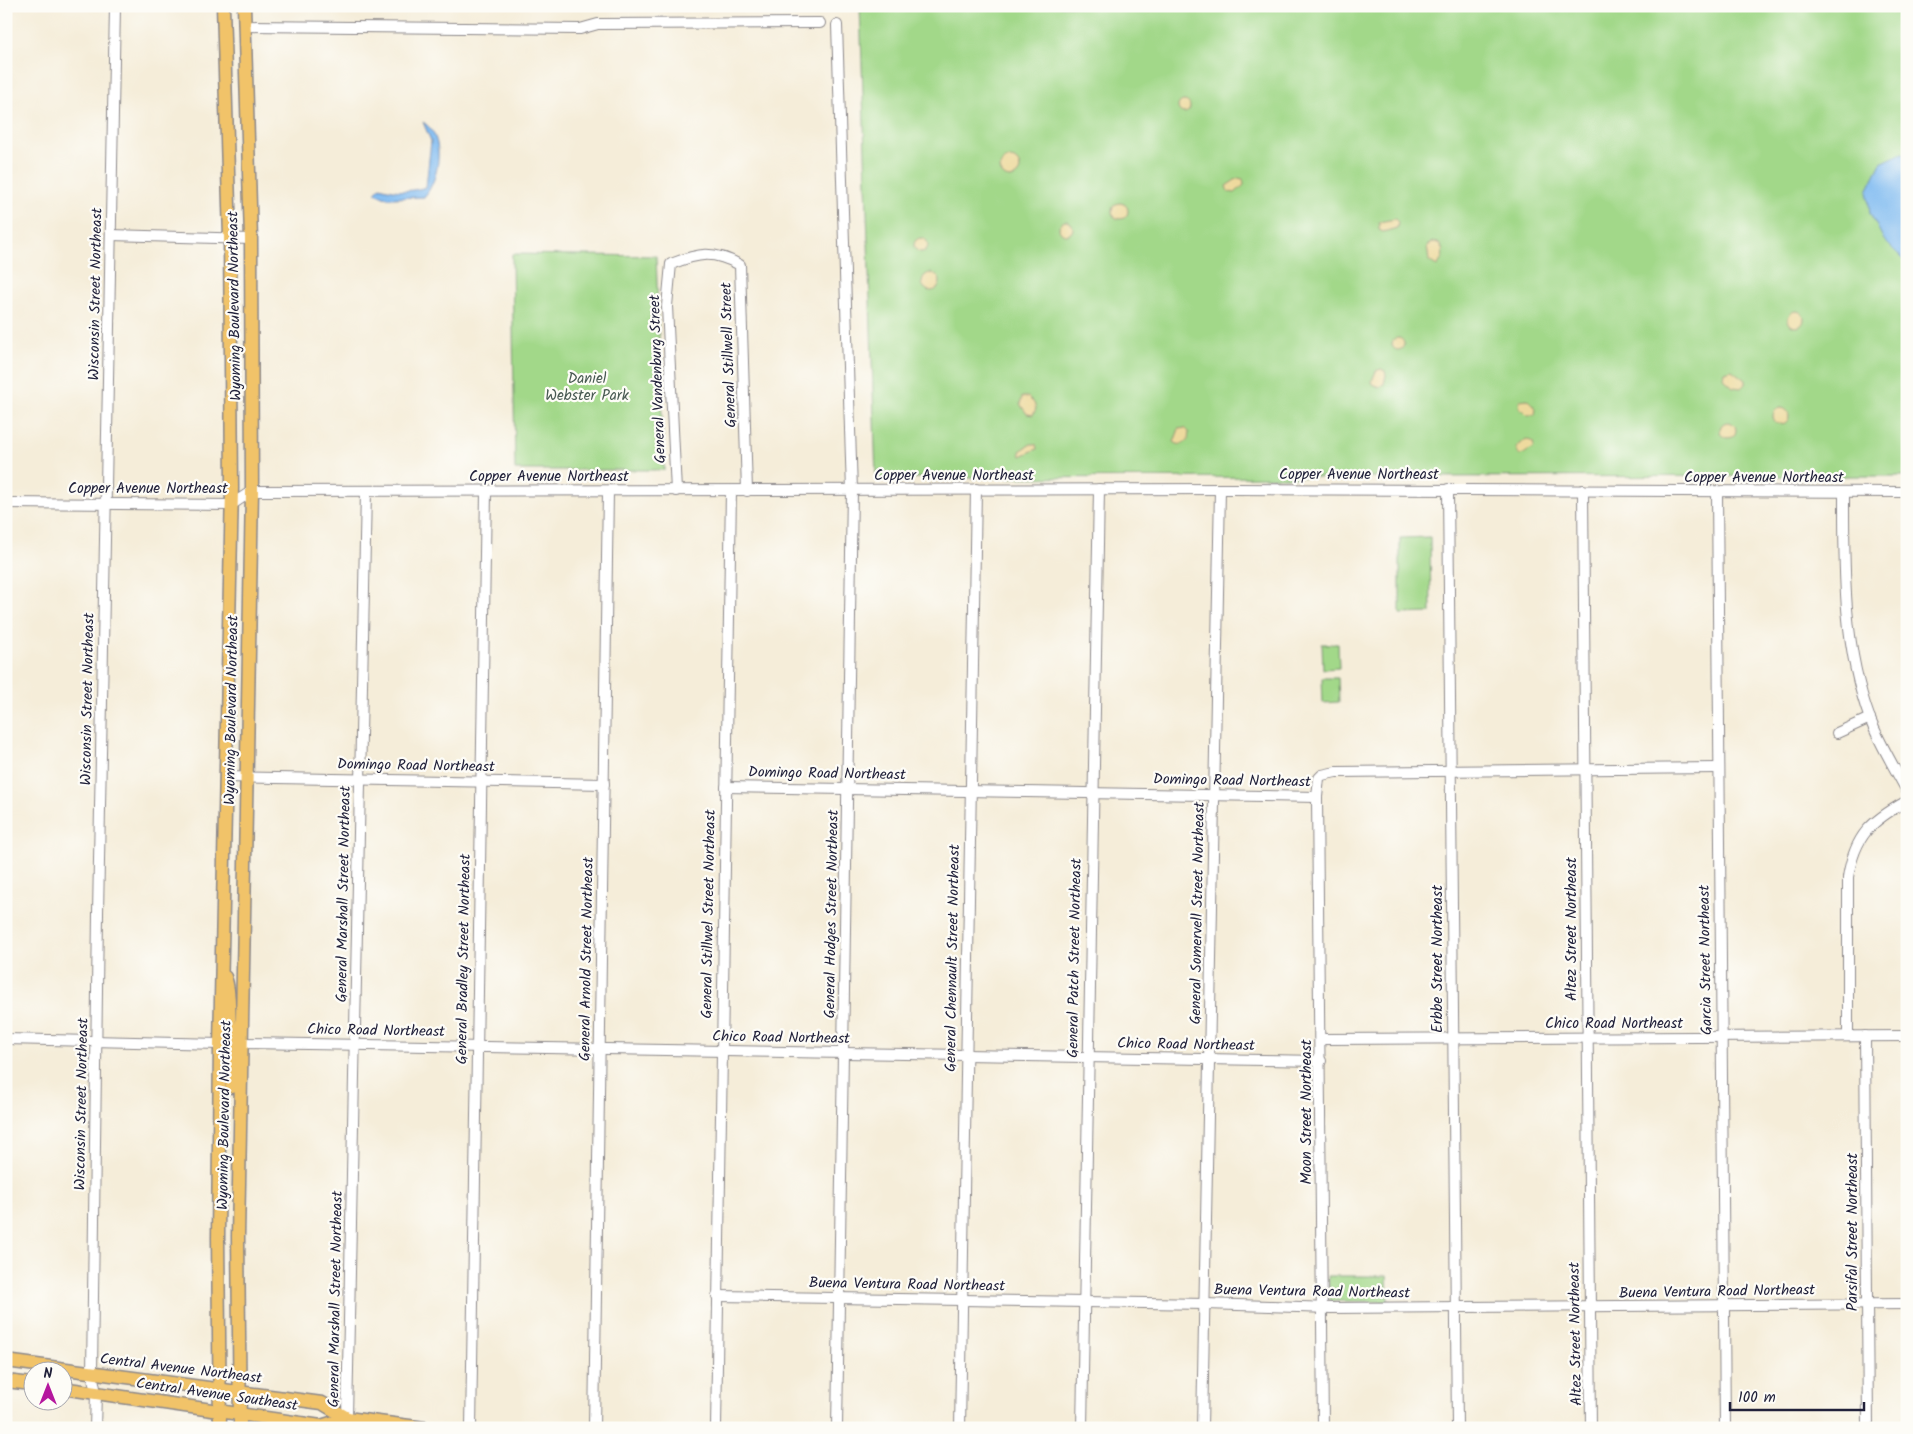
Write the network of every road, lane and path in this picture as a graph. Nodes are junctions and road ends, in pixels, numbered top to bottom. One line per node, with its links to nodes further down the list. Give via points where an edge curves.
1 (115, 6): 7 (street, Wisconsin Street Northeast)
2 (223, 6): 8 (main road, Wyoming Boulevard Northeast)
3 (244, 6): 6 (main road, Wyoming Boulevard Northeast)
4 (820, 23): 6 (street, via 598,24 580,28)
5 (837, 25): 22 (street, General Hodges Street Northeast)
6 (244, 26): 9 (main road, Wyoming Boulevard Northeast)
7 (112, 235): 8 (street); 28 (street, Wisconsin Street Northeast)
8 (230, 238): 9 (street); 29 (main road, Wyoming Boulevard Northeast)
9 (251, 239): 15 (main road, Wyoming Boulevard Northeast)
10 (696, 254): 19 (street, General Vandenburg Street, via 671,264 667,306); 21 (street, General Stillwell Street, via 723,255 740,265)
11 (976, 489): 12 (street, Copper Avenue Northeast); 22 (street, Copper Avenue Northeast); 42 (street, General Chennault Street Northeast)
12 (1099, 489): 13 (street, Copper Avenue Northeast); 44 (street, General Patch Street Northeast)
13 (1220, 489): 14 (street, Copper Avenue Northeast); 45 (street, General Somervell Street Northeast)
14 (1448, 489): 16 (street, Copper Avenue Northeast); 33 (street, Erbbe Street Northeast)
15 (252, 490): 17 (street, Copper Avenue Northeast); 29 (street, Copper Avenue Northeast); 36 (main road, Wyoming Boulevard Northeast)
16 (1583, 490): 24 (street, Copper Avenue Northeast); 34 (street, Altez Street Northeast)
17 (366, 491): 23 (street, Copper Avenue Northeast); 37 (street, General Marshall Street Northeast)
18 (608, 491): 19 (street, Copper Avenue Northeast); 23 (street, Copper Avenue Northeast); 39 (street, General Arnold Street Northeast)
19 (676, 491): 20 (street, Copper Avenue Northeast)
20 (731, 491): 21 (street, Copper Avenue Northeast); 40 (street, General Stillwel Street Northeast)
21 (747, 491): 22 (street, Copper Avenue Northeast)
22 (852, 491): 41 (street, General Hodges Street Northeast)
23 (486, 492): 38 (street, General Bradley Street Northeast)
24 (1717, 492): 25 (street, Copper Avenue Northeast); 32 (street, Garcia Street Northeast)
25 (1844, 492): 26 (street, Copper Avenue Northeast); 30 (street, via 1847,618)
26 (1907, 492)
27 (6, 503): 28 (street, Copper Avenue Northeast)
28 (106, 503): 29 (street, Copper Avenue Northeast); 57 (street, Wisconsin Street Northeast)
29 (231, 505): 35 (main road, Wyoming Boulevard Northeast)
30 (1870, 718): 31 (street); 43 (street)
31 (1837, 733)
32 (1718, 768): 34 (street, Domingo Road Northeast); 52 (street, Garcia Street Northeast)
33 (1451, 770): 34 (street, Domingo Road Northeast); 46 (street, Domingo Road Northeast, via 1329,772 1319,778); 53 (street, Erbbe Street Northeast)
34 (1585, 770): 56 (street, Altez Street Northeast)
35 (226, 777): 36 (street, Domingo Road Northeast); 48 (main road, Wyoming Boulevard Northeast)
36 (246, 777): 37 (street, Domingo Road Northeast); 58 (main road, Wyoming Boulevard Northeast)
37 (360, 779): 38 (street, Domingo Road Northeast); 60 (street, General Marshall Street Northeast)
38 (481, 782): 39 (street, Domingo Road Northeast); 61 (street, General Bradley Street Northeast)
39 (604, 784): 62 (street, General Arnold Street Northeast)
40 (726, 787): 41 (street, Domingo Road Northeast); 63 (street, General Stillwel Street Northeast)
41 (848, 788): 42 (street, Domingo Road Northeast); 64 (street, General Hodges Street Northeast)
42 (969, 790): 44 (street, Domingo Road Northeast); 65 (street, General Chennault Street Northeast)
43 (1907, 791)
44 (1092, 792): 45 (street, Domingo Road Northeast); 66 (street, General Patch Street Northeast)
45 (1215, 794): 46 (street, Domingo Road Northeast); 67 (street, General Somervell Street Northeast)
46 (1318, 797): 55 (street, Moon Street Northeast)
47 (1907, 801): 49 (street, via 1884,813 1872,824 1861,836 1850,863)
48 (222, 970): 58 (main road, via 230,990 230,1034); 59 (main road, Wyoming Boulevard Northeast)
49 (1848, 1036): 50 (street, Chico Road Northeast); 52 (street, Chico Road Northeast)
50 (1865, 1036): 51 (street, Chico Road Northeast); 75 (street, Parsifal Street Northeast)
51 (1907, 1036)
52 (1721, 1037): 56 (street, Chico Road Northeast); 77 (street, Garcia Street Northeast)
53 (1452, 1038): 55 (street, Chico Road Northeast); 56 (street, Chico Road Northeast); 80 (street, Erbbe Street Northeast)
54 (6, 1039): 57 (street)
55 (1321, 1039): 68 (street, Moon Street Northeast)
56 (1586, 1039): 78 (street, Altez Street Northeast)
57 (98, 1042): 59 (street); 82 (street, Wisconsin Street Northeast)
58 (241, 1043): 60 (street, Chico Road Northeast); 69 (main road, Wyoming Boulevard Northeast)
59 (220, 1044): 69 (main road, via 232,1052 232,1117); 86 (main road, Wyoming Boulevard Northeast)
60 (356, 1044): 61 (street, Chico Road Northeast); 90 (street, General Marshall Street Northeast)
61 (477, 1046): 62 (street, Chico Road Northeast); 95 (street, General Bradley Street Northeast)
62 (600, 1050): 63 (street, Chico Road Northeast); 96 (street, General Arnold Street Northeast)
63 (721, 1052): 64 (street, Chico Road Northeast); 70 (street, General Stillwel Street Northeast)
64 (844, 1053): 65 (street, Chico Road Northeast); 71 (street, General Hodges Street Northeast)
65 (966, 1056): 66 (street, Chico Road Northeast); 72 (street, General Chennault Street Northeast)
66 (1088, 1058): 67 (street, Chico Road Northeast); 73 (street, General Patch Street Northeast)
67 (1209, 1059): 68 (street, Chico Road Northeast); 74 (street, General Somervell Street Northeast)
68 (1320, 1061): 79 (street, Moon Street Northeast)
69 (241, 1131): 87 (main road, Wyoming Boulevard Northeast, via 238,1237)
70 (717, 1296): 71 (street, Buena Ventura Road Northeast); 97 (street, General Stillwel Street Northeast)
71 (839, 1298): 72 (street, Buena Ventura Road Northeast); 98 (street, General Hodges Street Northeast)
72 (962, 1300): 73 (street, Buena Ventura Road Northeast); 99 (street, General Chennault Street Northeast)
73 (1085, 1304): 74 (street, Buena Ventura Road Northeast); 100 (street, General Patch Street Northeast)
74 (1205, 1304): 79 (street, Buena Ventura Road Northeast); 101 (street, General Somervell Street Northeast)
75 (1868, 1304): 76 (street, Buena Ventura Road Northeast); 77 (street, Buena Ventura Road Northeast); 106 (street, Parsifal Street Northeast)
76 (1907, 1304)
77 (1725, 1306): 78 (street, Buena Ventura Road Northeast); 105 (street, Garcia Street Northeast)
78 (1589, 1307): 80 (street, Buena Ventura Road Northeast); 104 (street, Altez Street Northeast)
79 (1322, 1308): 80 (street, Buena Ventura Road Northeast); 102 (street, Moon Street Northeast)
80 (1455, 1308): 103 (street, Erbbe Street Northeast)
81 (6, 1361): 82 (main road, Central Avenue Northeast)
82 (92, 1373): 86 (main road, Central Avenue Northeast); 88 (street, Wisconsin Street Northeast)
83 (6, 1381): 84 (main road)
84 (22, 1383)
85 (72, 1389): 88 (main road, Central Avenue Southeast)
86 (220, 1389): 87 (main road, Central Avenue Northeast); 89 (main road, Wyoming Boulevard Northeast)
87 (240, 1392): 90 (main road, Central Avenue Northeast, via 322,1403); 91 (main road, Wyoming Boulevard Northeast)
88 (96, 1393): 89 (main road, Central Avenue Southeast); 92 (street, Wisconsin Street Northeast)
89 (220, 1411): 91 (main road, Central Avenue Southeast); 93 (main road, Wyoming Boulevard Northeast)
90 (348, 1418): 91 (main road, Central Avenue Southeast, via 321,1426); 94 (main road, Central Avenue Southeast)
91 (240, 1421)
92 (95, 1428)
93 (220, 1428)
94 (425, 1428)
95 (470, 1428)
96 (594, 1428)
97 (716, 1428)
98 (836, 1428)
99 (960, 1428)
100 (1082, 1428)
101 (1202, 1428)
102 (1323, 1428)
103 (1456, 1428)
104 (1591, 1428)
105 (1725, 1428)
106 (1868, 1428)

